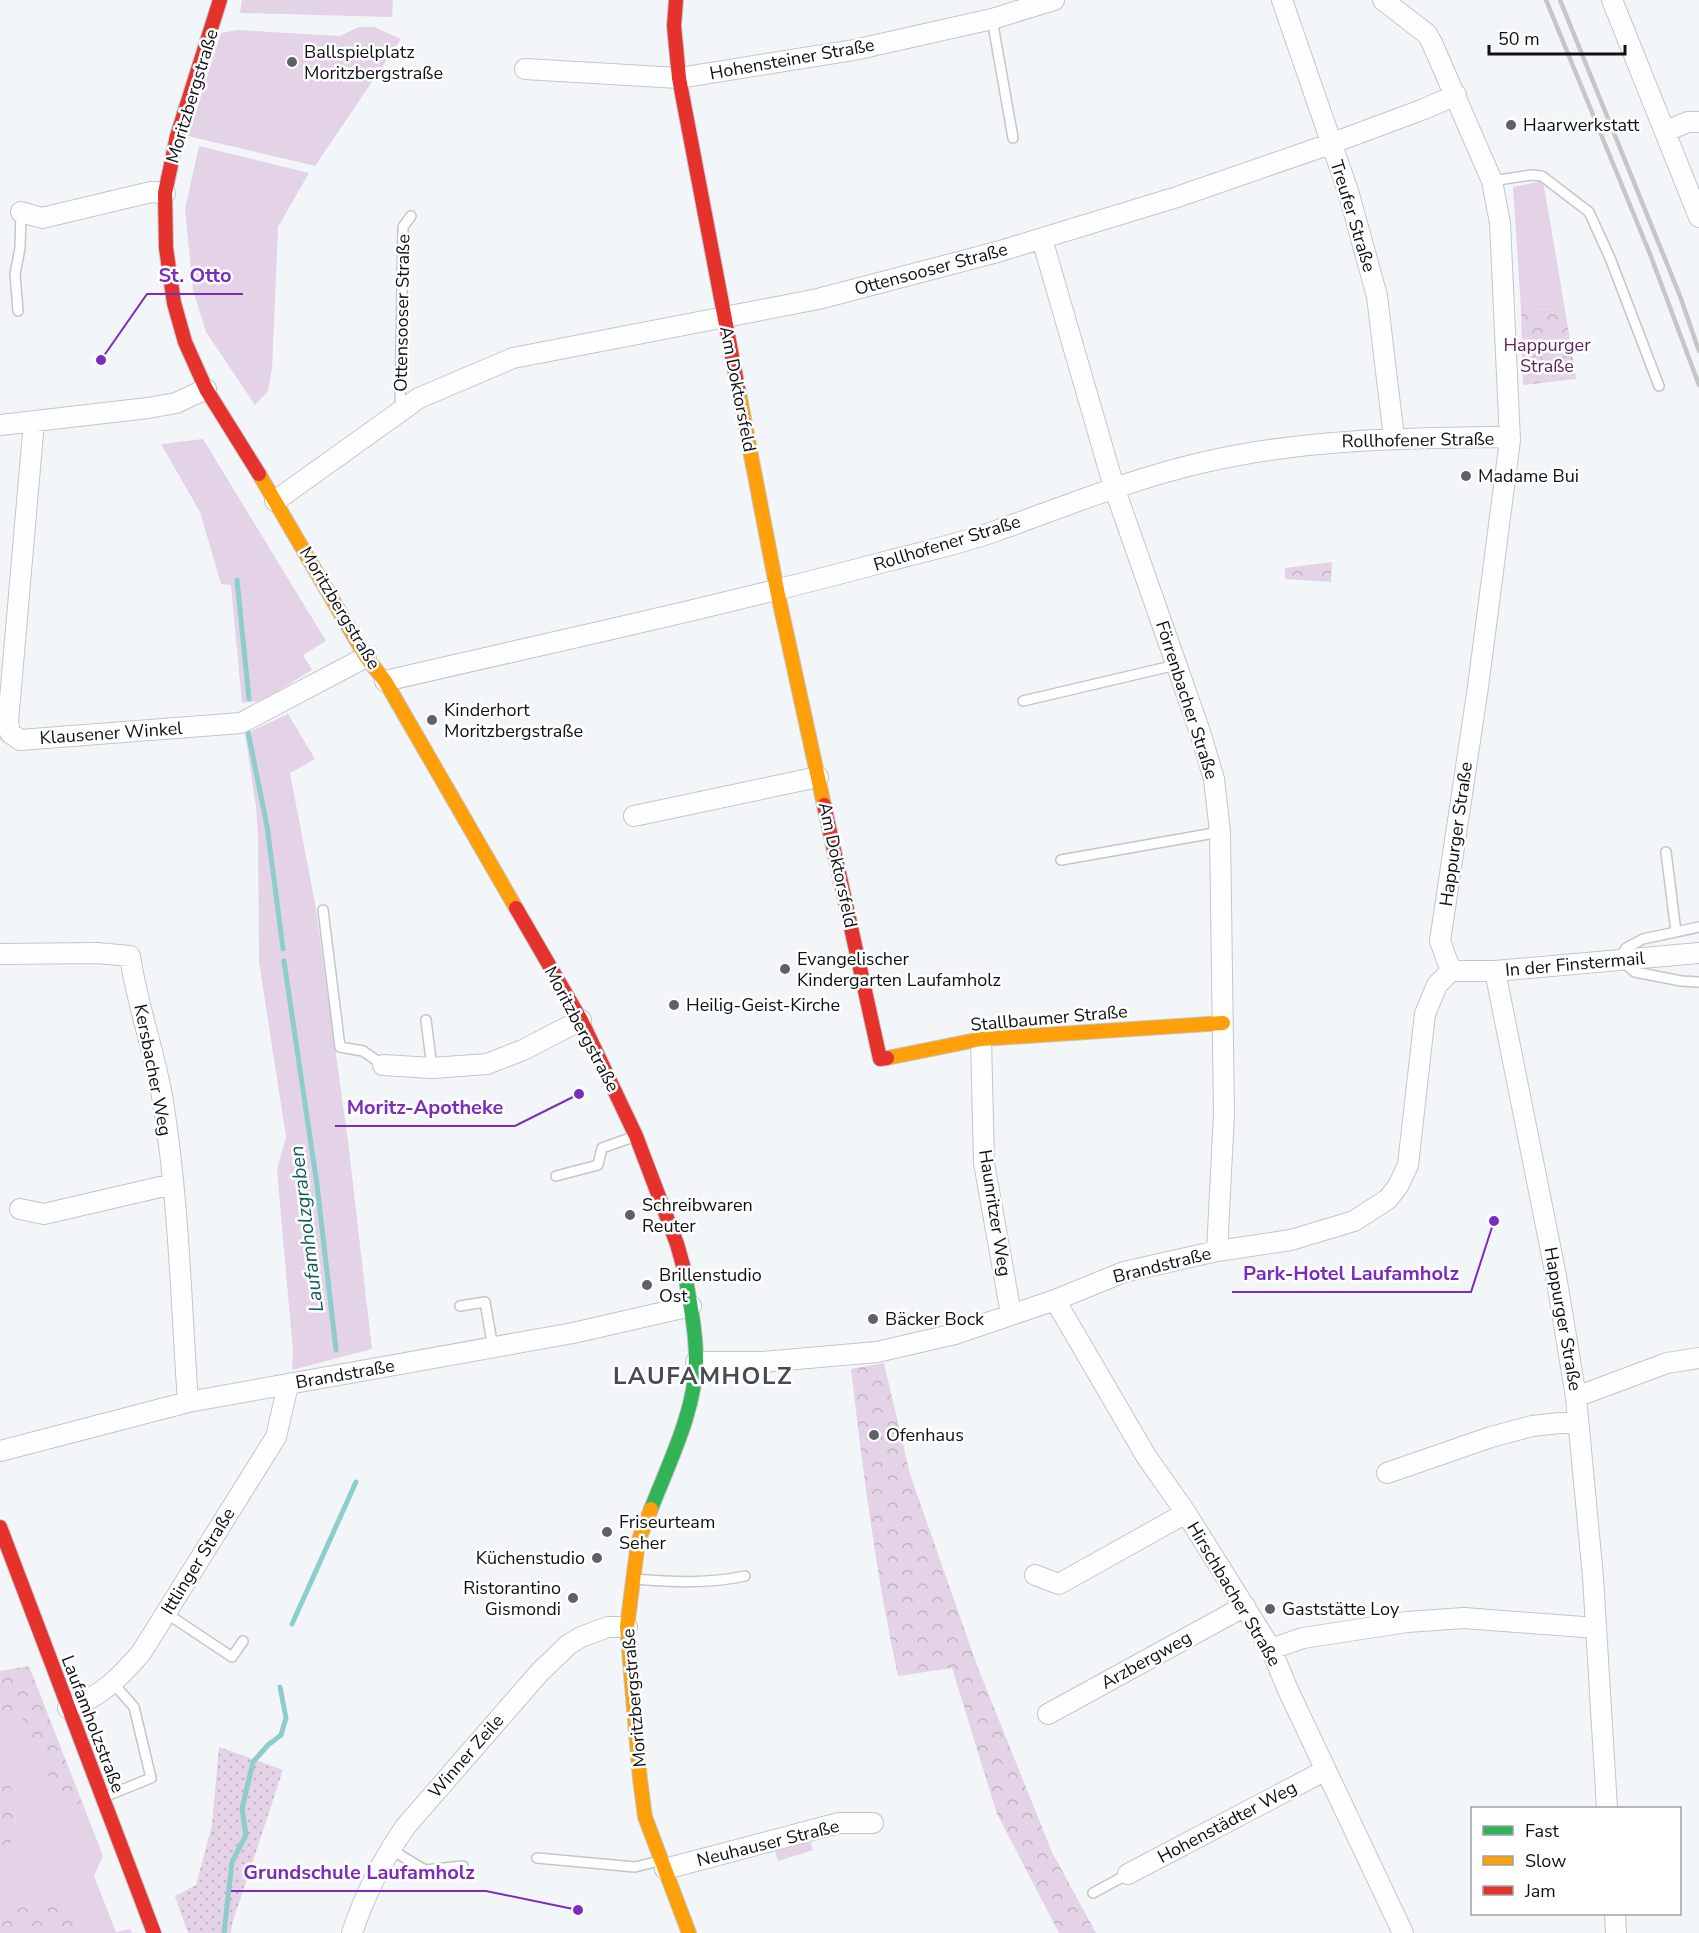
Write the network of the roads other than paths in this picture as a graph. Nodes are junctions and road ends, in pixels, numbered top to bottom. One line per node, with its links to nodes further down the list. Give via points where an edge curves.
1 (220, 0): 16 (street, Moritzbergstraße, via 177,136)
2 (676, 0): 9 (street, Am Doktorsfeld, via 674,26)
3 (1054, 0): 7 (street, Hohensteiner Straße)
4 (1282, 0): 14 (street, Treufer Straße)
5 (1383, 0): 10 (street, Happurger Straße, via 1427,34)
6 (1612, 0): 12 (street)
7 (992, 19): 9 (street, Hohensteiner Straße, via 854,50); 13 (lane)
8 (525, 69): 9 (street, Hohensteiner Straße)
9 (680, 78): 22 (street, Am Doktorsfeld)
10 (1456, 95): 14 (street, Ottensooser Straße); 15 (street, Happurger Straße)
11 (1699, 122): 12 (street)
12 (1666, 131): 19 (street)
13 (1013, 138)
14 (1330, 144): 20 (street, Ottensooser Straße); 28 (street, Treufer Straße, via 1348,191 1377,296)
15 (1492, 182): 23 (lane, via 1542,176 1589,212); 29 (street, Happurger Straße, via 1500,223)
16 (165, 192): 17 (street, via 42,218); 24 (street, Moritzbergstraße, via 166,248 174,303 185,342)
17 (21, 212): 21 (lane, via 15,274)
18 (411, 216): 25 (lane, Ottensooser Straße, via 403,227)
19 (1699, 217)
20 (1042, 239): 22 (street, Ottensooser Straße, via 818,299); 30 (street, Förrenbacher Straße)
21 (18, 311)
22 (724, 316): 25 (street, Ottensooser Straße, via 513,358 419,398); 32 (street, Am Doktorsfeld)
23 (1659, 386)
24 (206, 389): 26 (street, via 176,403); 31 (street, Moritzbergstraße)
25 (399, 412): 31 (street, Ottensooser Straße)
26 (34, 421): 27 (street); 33 (street, Klausener Winkel, via 10,733 20,740 241,723)
27 (0, 425)
28 (1394, 438): 29 (street, Rollhofener Straße); 30 (street, Rollhofener Straße, via 1270,448)
29 (1510, 440): 48 (street, Happurger Straße, via 1440,941)
30 (1114, 487): 32 (street, Rollhofener Straße, via 990,533); 34 (street, Förrenbacher Straße)
31 (275, 501): 33 (street, Moritzbergstraße)
32 (777, 590): 35 (street, Rollhofener Straße); 37 (street, Am Doktorsfeld)
33 (366, 657): 35 (street, Moritzbergstraße)
34 (1176, 665): 36 (lane); 39 (street, Förrenbacher Straße, via 1215,779)
35 (385, 681): 52 (street, Moritzbergstraße)
36 (1023, 701)
37 (818, 777): 38 (street, Am Doktorsfeld); 55 (street, Am Doktorsfeld)
38 (634, 816)
39 (1220, 832): 41 (lane); 53 (street, Förrenbacher Straße)
40 (1666, 852): 44 (lane)
41 (1061, 860)
42 (322, 910): 56 (lane, via 340,1047 363,1051)
43 (1699, 927): 44 (lane)
44 (1676, 932): 47 (lane, via 1643,939 1626,948)
45 (1699, 953): 47 (street, In der Finstermail)
46 (0, 954): 60 (street, Kersbacher Weg, via 130,956 163,1101)
47 (1619, 959): 49 (street, In der Finstermail); 50 (lane, via 1635,972)
48 (1451, 971): 49 (street, In der Finstermail); 62 (street, Brandstraße, via 1437,985 1425,1014 1408,1165 1388,1199 1354,1221 1291,1240)
49 (1495, 971): 71 (street, Happurger Straße, via 1554,1265)
50 (1699, 982)
51 (426, 1020): 57 (lane)
52 (581, 1020): 57 (street, via 487,1064); 58 (street, Moritzbergstraße)
53 (1223, 1023): 54 (street, Stallbaumer Straße); 62 (street, Förrenbacher Straße, via 1224,1114)
54 (981, 1039): 55 (street, Stallbaumer Straße); 66 (street, Haunritzer Weg, via 984,1163)
55 (880, 1059)
56 (383, 1065): 57 (street)
57 (432, 1068)
58 (636, 1136): 59 (lane, via 602,1148 598,1165); 65 (street, Moritzbergstraße, via 677,1244)
59 (556, 1176)
60 (173, 1184): 61 (street, via 44,1214); 72 (street, Kersbacher Weg)
61 (20, 1209)
62 (1217, 1251): 63 (street, Brandstraße, via 1124,1272)
63 (1055, 1300): 66 (street, Brandstraße); 76 (street, Hirschbacher Straße, via 1146,1456)
64 (460, 1306): 67 (lane, via 485,1302)
65 (691, 1306): 67 (street, Brandstraße); 69 (street, Moritzbergstraße)
66 (1011, 1314): 69 (street, Brandstraße, via 955,1334 877,1352 762,1362)
67 (493, 1348): 70 (street, Brandstraße)
68 (1699, 1358): 71 (street, via 1667,1363)
69 (696, 1362): 80 (street, Moritzbergstraße, via 690,1401 638,1542)
70 (288, 1385): 72 (street, Brandstraße); 82 (street, Ittlinger Straße, via 276,1437)
71 (1576, 1397): 73 (street, Happurger Straße)
72 (188, 1402): 74 (street, Brandstraße)
73 (1578, 1421): 75 (street, via 1533,1426 1491,1437); 84 (street, Happurger Straße)
74 (0, 1451)
75 (1387, 1473)
76 (1186, 1514): 78 (street, via 1059,1584); 81 (street, Hirschbacher Straße)
77 (0, 1527): 88 (street, Laufamholzstraße)
78 (1035, 1575)
79 (745, 1576): 80 (lane, via 683,1583)
80 (632, 1579): 83 (street, Moritzbergstraße)
81 (1245, 1606): 86 (street, Hirschbacher Straße); 89 (street, Arzbergweg)
82 (166, 1613): 85 (lane, via 232,1657); 87 (street, Ittlinger Straße, via 141,1653)
83 (627, 1627): 94 (street, Winner Zeile, via 608,1627 568,1645 539,1673); 96 (street, Moritzbergstraße, via 645,1817)
84 (1596, 1628): 86 (street, via 1464,1618 1407,1622 1303,1638); 92 (street, Happurger Straße)
85 (243, 1641)
86 (1271, 1649): 90 (street, Hirschbacher Straße)
87 (113, 1683): 88 (street, Ittlinger Straße, via 91,1699); 91 (lane, via 134,1707 151,1778)
88 (68, 1708): 91 (street, Laufamholzstraße)
89 (1048, 1714)
90 (1326, 1770): 98 (street, Hohenstädter Weg); 104 (street, Hirschbacher Straße)
91 (102, 1798): 101 (street, Laufamholzstraße)
92 (1607, 1807)
93 (873, 1823): 96 (street, Neuhauser Straße, via 838,1823)
94 (390, 1849): 97 (lane, via 425,1870); 102 (street, Winner Zeile, via 371,1882)
95 (537, 1858): 96 (lane, via 635,1867)
96 (663, 1865): 103 (street, Moritzbergstraße)
97 (463, 1866)
98 (1128, 1874): 99 (lane)
99 (1093, 1893)
100 (1615, 1915): 105 (street)
101 (154, 1933)
102 (352, 1933)
103 (689, 1933)
104 (1404, 1933)
105 (1616, 1933)

